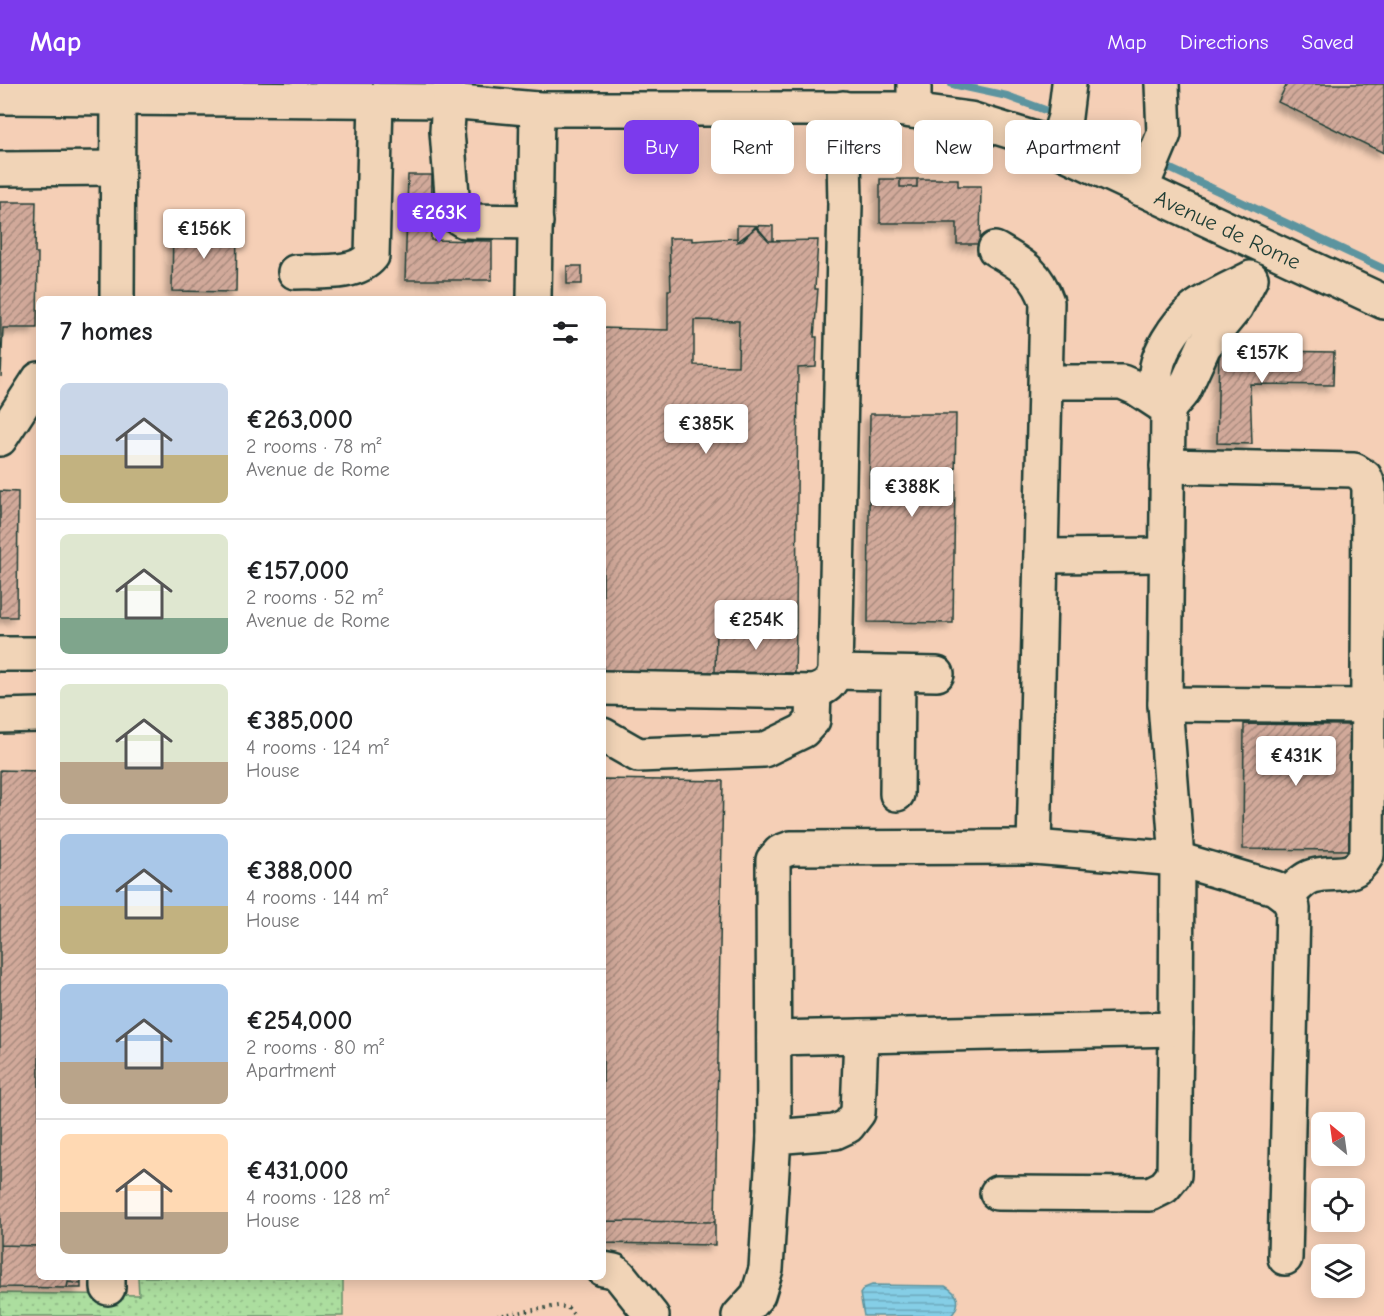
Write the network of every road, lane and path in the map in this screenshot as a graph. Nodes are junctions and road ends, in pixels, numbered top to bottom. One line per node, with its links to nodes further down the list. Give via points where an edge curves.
1 (1069, 84): 12 (street)
2 (1162, 84): 17 (street, via 1164,134)
3 (212, 92): 4 (street, Avenue de Rome); 5 (street, Avenue de Rome)
4 (99, 93): 7 (street, Avenue de Rome); 14 (street)
5 (391, 95): 9 (street, Avenue de Rome); 21 (street, via 372,256 356,269)
6 (604, 96): 10 (street, Avenue de Rome); 11 (street, Avenue de Rome)
7 (0, 97)
8 (914, 98): 11 (street, Avenue de Rome); 13 (street, Avenue de Rome)
9 (449, 101): 10 (street, Avenue de Rome); 18 (street, via 447,131 456,216 464,221)
10 (537, 108): 18 (street)
11 (843, 108): 36 (street, via 845,216)
12 (1064, 120)
13 (1005, 128)
14 (118, 168): 15 (street); 22 (street)
15 (0, 169)
16 (1110, 174): 17 (street, Avenue de Rome)
17 (1141, 189): 20 (street, Avenue de Rome)
18 (536, 222): 23 (street)
19 (995, 249): 25 (street, via 1040,282 1047,302)
20 (1280, 253): 24 (street, Avenue de Rome); 27 (street, via 1251,278 1236,307 1204,346 1184,390)
21 (295, 272)
22 (117, 296)
23 (534, 296)
24 (1384, 302)
25 (1046, 382): 27 (street, via 1122,382); 31 (street)
26 (36, 384): 28 (street)
27 (1168, 409): 29 (street)
28 (0, 439)
29 (1167, 466): 30 (street); 39 (street, via 1354,470 1365,477 1369,487)
30 (1167, 555): 31 (street); 38 (street)
31 (1041, 556): 44 (street)
32 (0, 654): 33 (street)
33 (36, 654)
34 (898, 674): 35 (street); 36 (street); 43 (street)
35 (937, 674)
36 (824, 682): 37 (street); 42 (street, via 813,720 803,731 764,750 638,754)
37 (606, 688)
38 (1165, 704): 39 (street); 45 (street)
39 (1368, 706): 46 (street, via 1367,855 1360,867 1349,873 1312,876)
40 (36, 715): 41 (street)
41 (0, 716)
42 (606, 737)
43 (897, 794)
44 (1034, 847): 45 (street); 49 (street, via 791,848 780,852 773,860)
45 (1178, 860): 46 (street, via 1275,888); 47 (street)
46 (1287, 897): 52 (street, via 1293,908)
47 (1176, 1029): 48 (street); 51 (street, via 1174,1175 1164,1187 1150,1194)
48 (861, 1036): 49 (street); 50 (street, via 858,1113 848,1126 835,1132)
49 (774, 1038): 50 (street)
50 (774, 1137): 58 (street, via 766,1269 758,1295)
51 (997, 1193)
52 (1285, 1258)
53 (606, 1270): 57 (street, via 620,1276)
54 (506, 1315): 55 (path); 56 (path, via 558,1306 568,1308)
55 (497, 1316)
56 (575, 1316)
57 (652, 1316)
58 (739, 1316)

